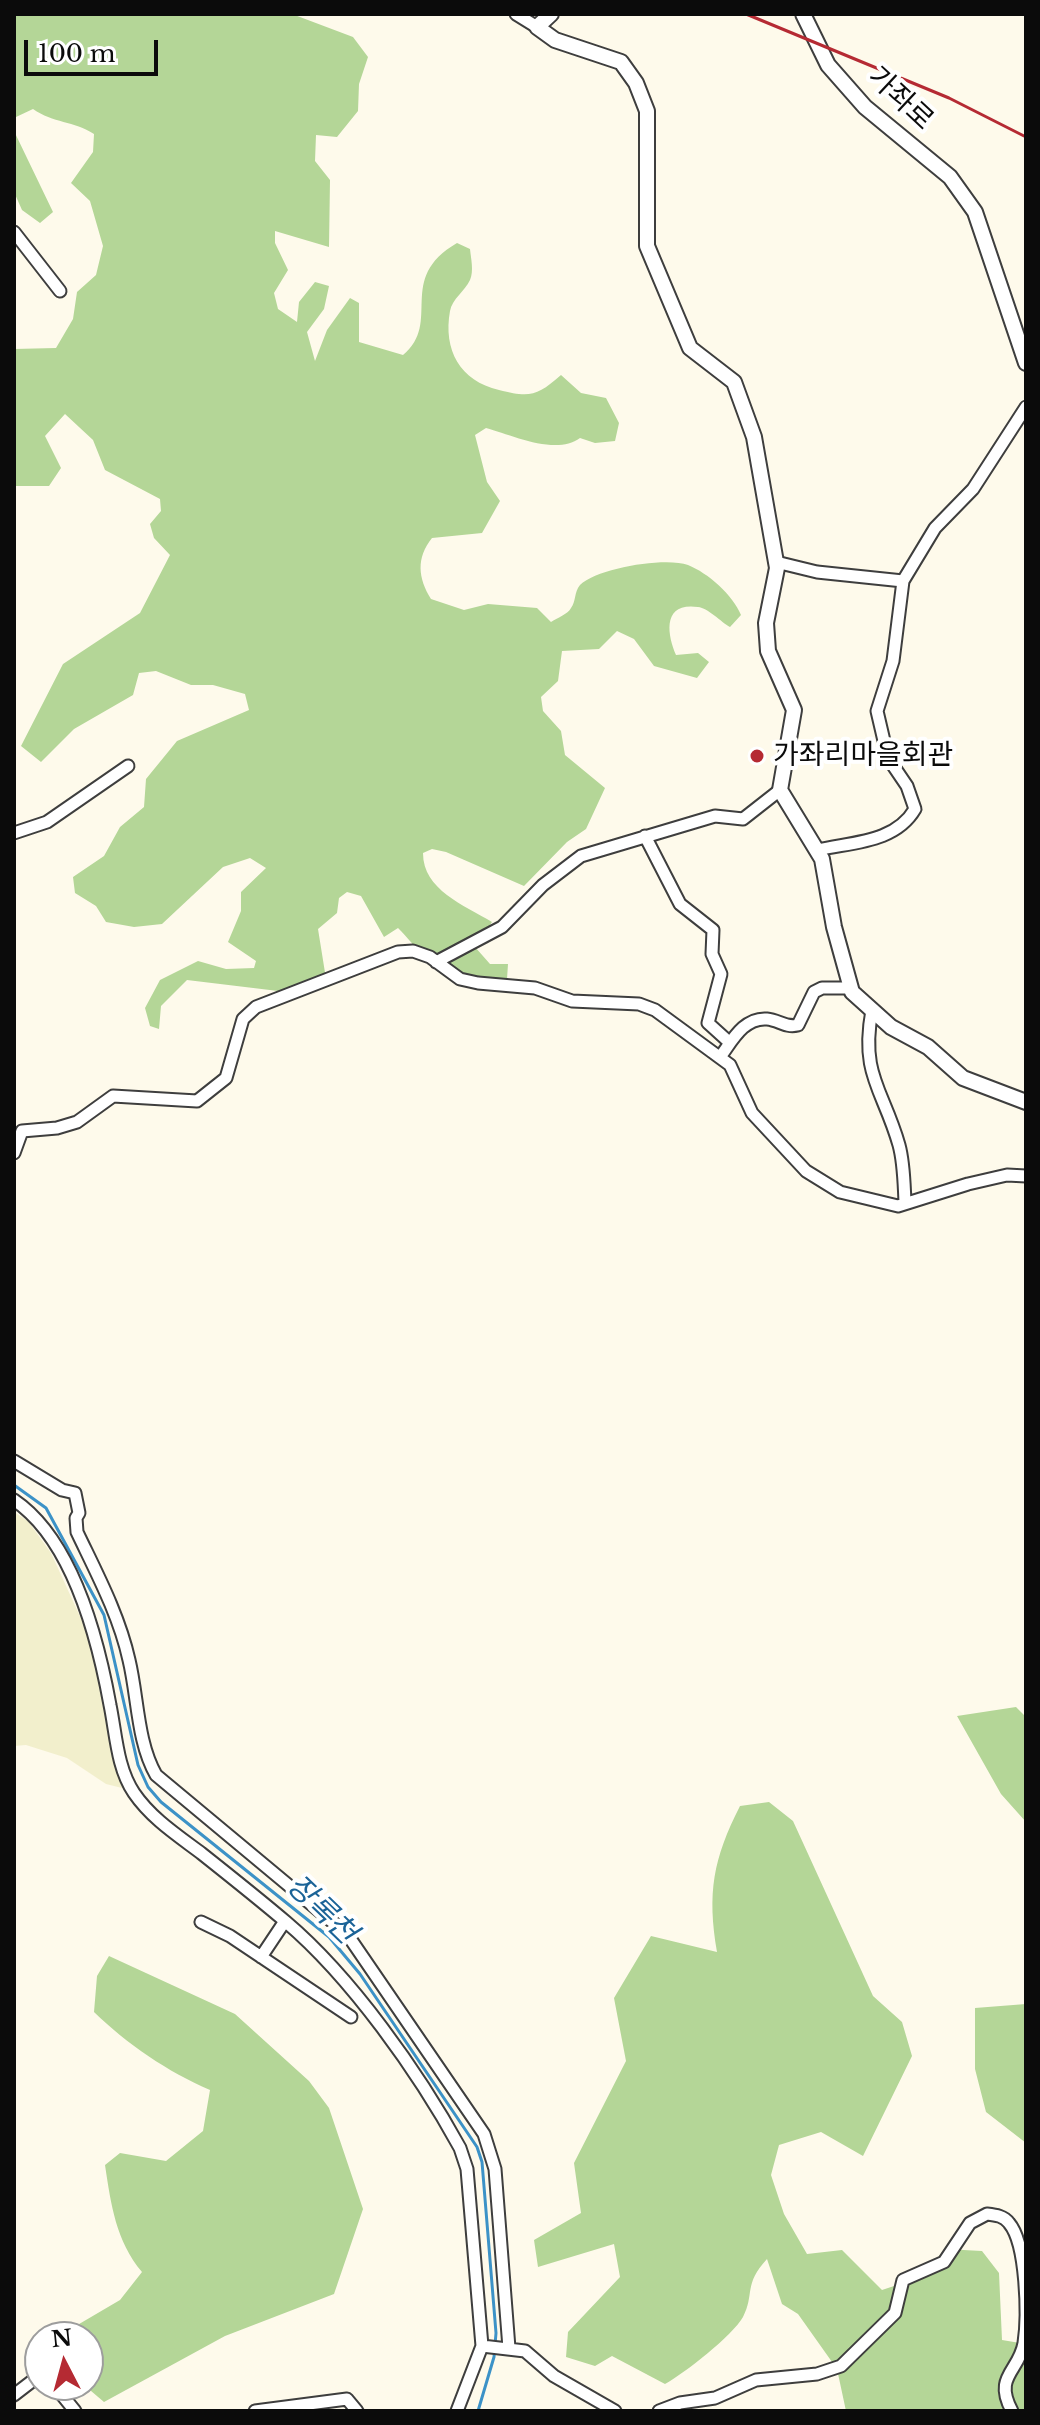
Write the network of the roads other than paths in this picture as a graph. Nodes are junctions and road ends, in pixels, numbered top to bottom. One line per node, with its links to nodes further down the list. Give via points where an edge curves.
1 (516, 14): 4 (street)
2 (551, 14): 4 (street)
3 (803, 14): 7 (street, 가좌로, via 828,65 865,107 950,177 975,212)
4 (537, 27): 9 (street, via 555,40 621,62 636,83 647,111 647,246 690,348 734,382 745,407)
5 (14, 232): 6 (street)
6 (60, 291)
7 (1026, 363)
8 (1026, 407): 10 (street, via 973,489 935,528)
9 (776, 562): 10 (street); 12 (street, via 766,623 768,651 794,710)
10 (903, 581): 15 (street, via 893,661 877,711 888,758 915,809 908,821 876,838)
11 (128, 766): 13 (street, via 47,822)
12 (780, 790): 14 (street, via 743,819 715,816); 15 (street)
13 (14, 833)
14 (645, 836): 16 (street, via 581,856 502,927); 19 (street, via 680,904 713,930 712,954 721,974 708,1023)
15 (818, 850): 17 (street)
16 (436, 962): 20 (street, via 460,979 478,983 535,988 572,1001 639,1004); 22 (street, via 413,951 398,952 273,999 243,1019 226,1078 197,1101 113,1096 77,1122 22,1131)
17 (851, 988): 18 (street); 19 (street, via 814,992 798,1025 757,1021)
18 (872, 1010): 21 (street, via 963,1078); 24 (street, via 871,1076 900,1147)
19 (729, 1042): 20 (street)
20 (720, 1057): 24 (street, via 739,1078 752,1113 806,1171 840,1192 898,1206)
21 (1026, 1102)
22 (14, 1153)
23 (1026, 1176): 24 (street, via 1007,1175)
24 (905, 1202)
25 (14, 1461): 32 (street, via 75,1493 77,1532 117,1618 156,1775 347,1934 484,2134 495,2169)
26 (14, 1500): 27 (street, via 50,1539 89,1619 121,1764 134,1794 156,1818)
27 (285, 1921): 29 (street); 31 (street, via 359,1998 460,2148 467,2169)
28 (201, 1922): 29 (street)
29 (261, 1957): 30 (street)
30 (351, 2017)
31 (482, 2346): 32 (street); 35 (street)
32 (509, 2348): 36 (street, via 531,2355 554,2376)
33 (255, 2411): 34 (street, via 347,2399)
34 (357, 2411)
35 (457, 2411)
36 (615, 2411)
37 (659, 2411): 38 (street, via 715,2398 756,2380 841,2366 895,2313 903,2280 944,2262 970,2223 987,2214 1012,2225 1025,2291 1023,2349 1005,2385)
38 (1012, 2411)

